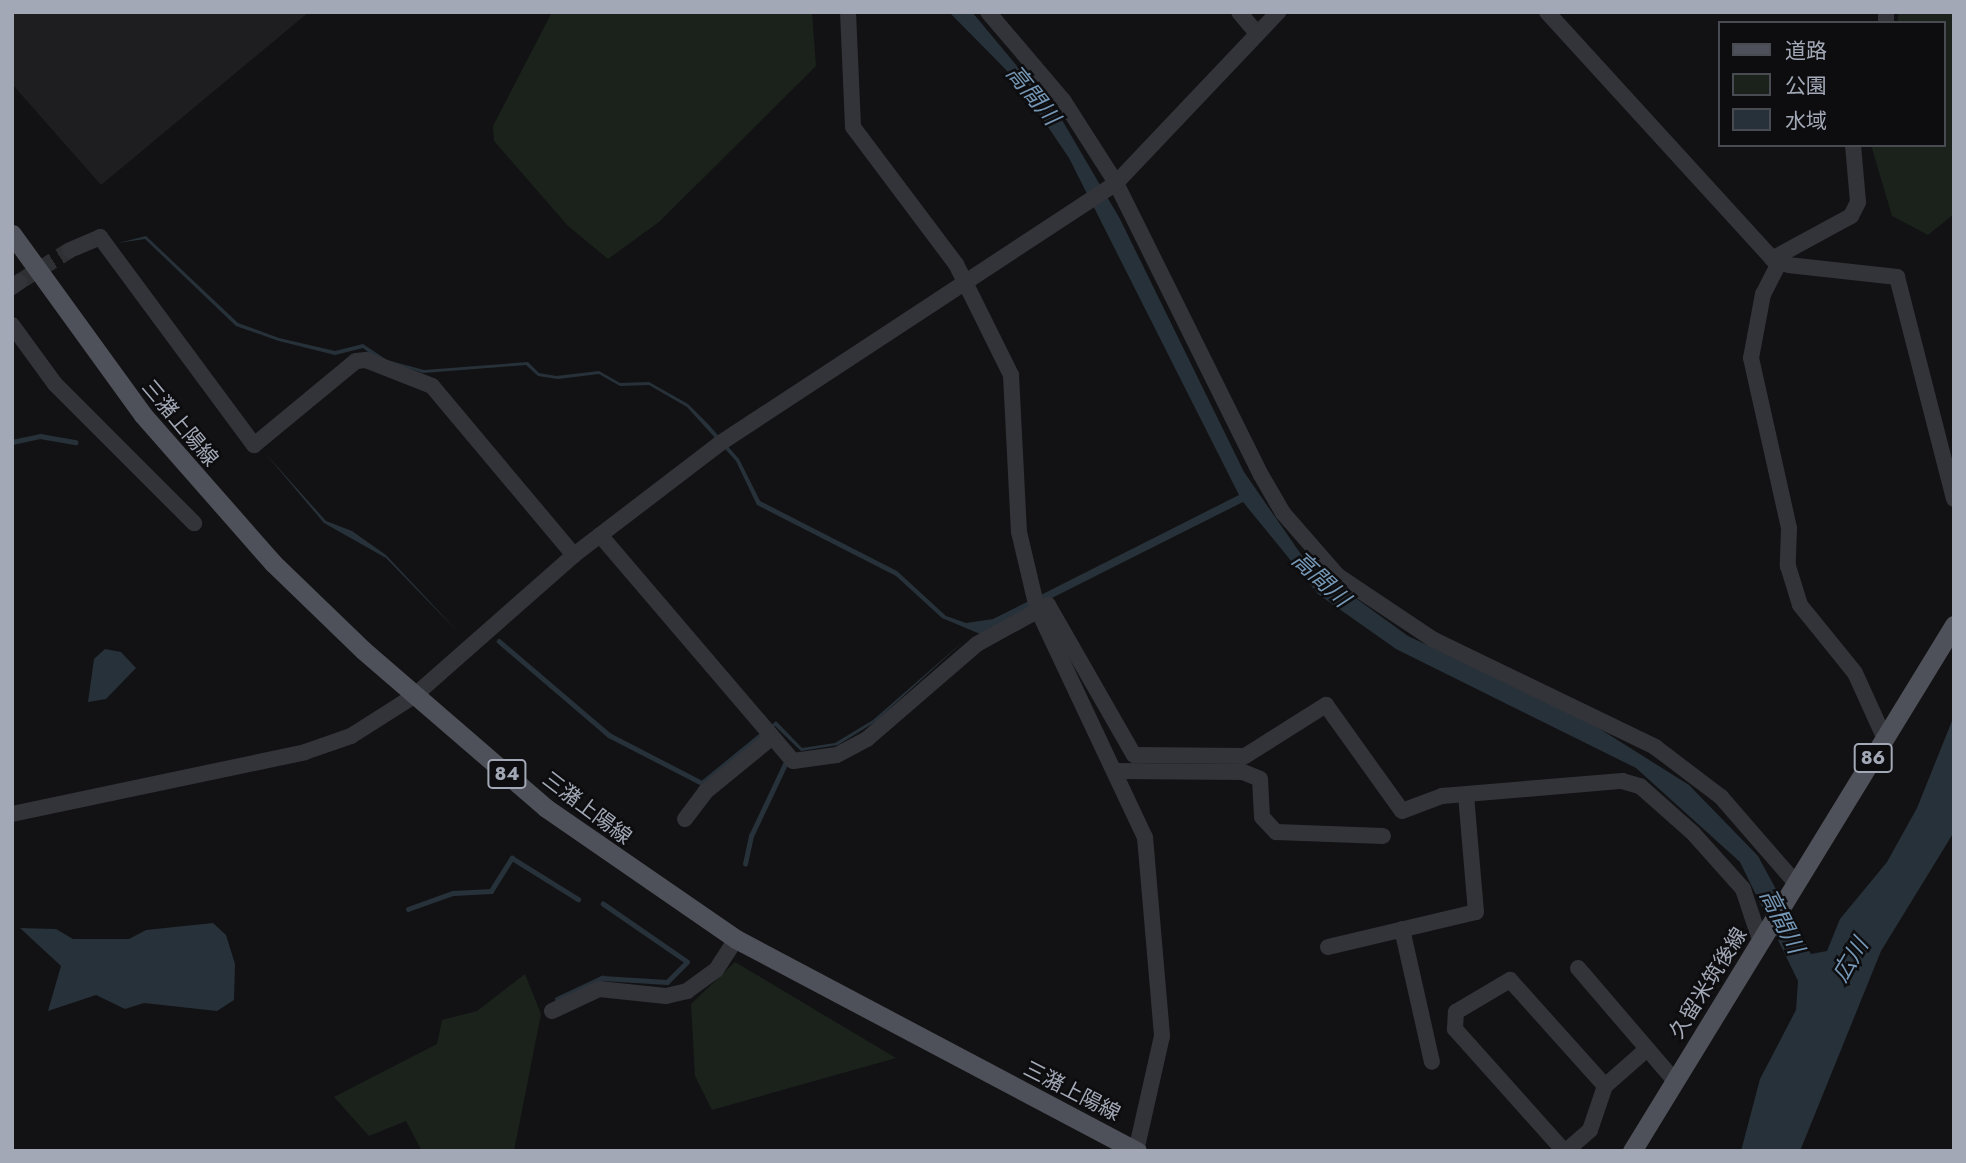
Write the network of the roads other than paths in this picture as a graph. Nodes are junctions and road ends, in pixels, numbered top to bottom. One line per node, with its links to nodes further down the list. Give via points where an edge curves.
1 (848, 12): 13 (street, via 853,127 956,264)
2 (988, 12): 8 (street, via 1063,100)
3 (1238, 12): 6 (street)
4 (1278, 12): 6 (street)
5 (1547, 12): 11 (street)
6 (1256, 32): 8 (street)
7 (1853, 147): 11 (street, via 1858,202 1852,216)
8 (1116, 183): 13 (street); 29 (street, via 1261,475 1283,513 1338,576 1434,640 1655,747 1721,797)
9 (12, 234): 21 (main road, 三潴上陽線 / 84, via 90,346 209,493)
10 (70, 250): 18 (street, via 100,237 254,445 356,361 366,360 432,386)
11 (1772, 259): 23 (street, via 1778,265 1763,295 1751,358 1788,528 1788,566 1800,605 1854,673)
12 (1788, 265): 15 (street, via 1897,277)
13 (964, 285): 17 (street, via 722,442); 19 (street, via 1011,375 1019,532)
14 (12, 325): 16 (street, via 55,384)
15 (1954, 499)
16 (194, 523)
17 (600, 535): 18 (street); 22 (street)
18 (574, 555): 21 (street)
19 (1036, 606): 22 (street, via 977,644 867,739 837,755 793,761); 24 (street); 25 (street, via 1048,605 1134,755 1245,756 1326,705 1402,811 1442,796)
20 (1954, 625): 23 (main road, 久留米筑後線 / 86)
21 (414, 696): 26 (street, via 351,736 305,752); 32 (main road, 三潴上陽線 / 84, via 546,808)
22 (766, 735): 27 (street, via 705,792)
23 (1885, 739): 29 (main road, 久留米筑後線 / 86)
24 (1117, 771): 28 (street, via 1243,772 1260,779 1262,817 1276,832); 40 (street, via 1146,837 1163,996 1160,1049)
25 (1465, 795): 30 (street, via 1476,912); 31 (street, via 1622,781 1640,786 1743,889)
26 (12, 814)
27 (685, 819)
28 (1382, 836)
29 (1793, 886): 31 (main road, 久留米筑後線 / 86)
30 (1402, 929): 33 (street); 37 (street)
31 (1765, 936): 38 (main road, 久留米筑後線 / 86)
32 (736, 939): 35 (street, via 716,970 687,991 666,996 599,989); 40 (main road, 三潴上陽線 / 84)
33 (1328, 947)
34 (1578, 968): 36 (street)
35 (552, 1011)
36 (1647, 1049): 38 (street); 39 (street)
37 (1432, 1062)
38 (1674, 1080): 42 (main road, 久留米筑後線 / 86)
39 (1605, 1086): 41 (street, via 1590,1130); 41 (street, via 1510,980 1456,1012 1455,1029)
40 (1136, 1151)
41 (1565, 1151)
42 (1632, 1151)

